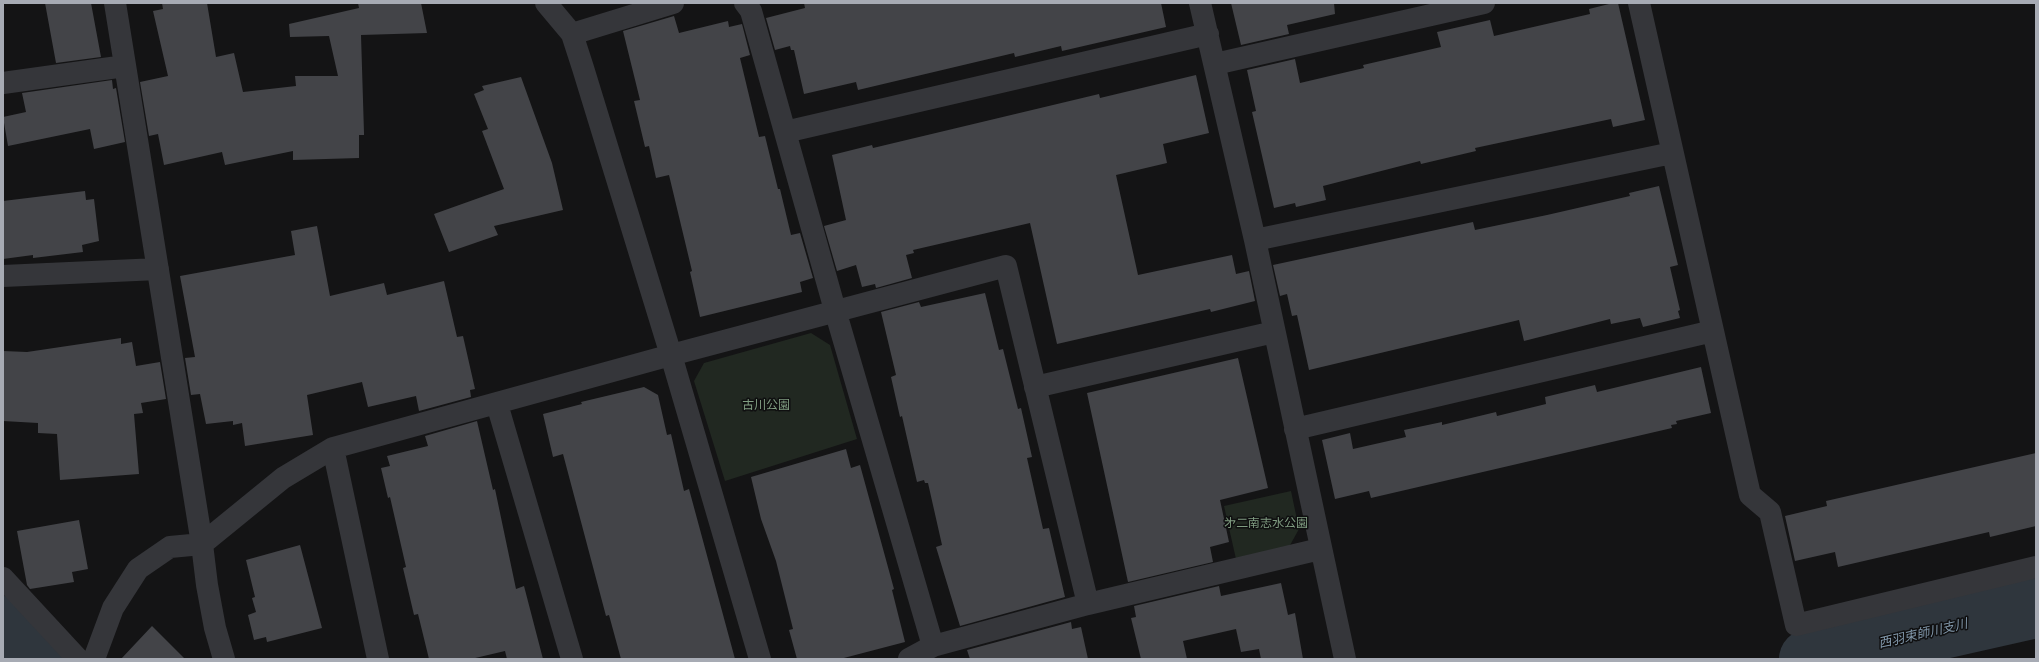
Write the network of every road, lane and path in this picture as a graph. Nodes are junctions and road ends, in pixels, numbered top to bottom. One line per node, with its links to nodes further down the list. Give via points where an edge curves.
1 (115, 3): 11 (street)
2 (546, 3): 8 (street)
3 (673, 3): 8 (street)
4 (745, 3): 13 (street, via 751,11)
5 (1200, 3): 9 (street)
6 (1484, 3): 10 (street)
7 (1639, 3): 14 (street)
8 (572, 34): 21 (street)
9 (1208, 34): 10 (street); 13 (street)
10 (1215, 64): 15 (street)
11 (125, 66): 12 (street); 16 (street)
12 (3, 83)
13 (785, 132): 18 (street)
14 (1672, 153): 15 (street); 19 (street)
15 (1255, 240): 20 (street)
16 (158, 269): 17 (street); 26 (street)
17 (3, 276)
18 (834, 310): 21 (street); 22 (street, via 1006,266); 31 (street)
19 (1713, 331): 24 (street); 28 (street, via 1750,496 1770,512 1796,625)
20 (1274, 332): 22 (street); 24 (street)
21 (671, 355): 23 (street); 37 (street)
22 (1035, 387): 30 (street)
23 (496, 404): 25 (street); 36 (street)
24 (1295, 429): 27 (street)
25 (333, 448): 26 (street, via 283,478); 35 (street)
26 (202, 544): 33 (street, via 170,547 138,569 113,608); 34 (street, via 214,621)
27 (1320, 549): 30 (street); 39 (street)
28 (2036, 567)
29 (3, 578): 32 (street)
30 (1088, 604): 31 (street)
31 (932, 646): 38 (street)
32 (78, 659)
33 (94, 659)
34 (224, 659)
35 (378, 659)
36 (572, 659)
37 (760, 659)
38 (909, 659)
39 (1345, 659)

